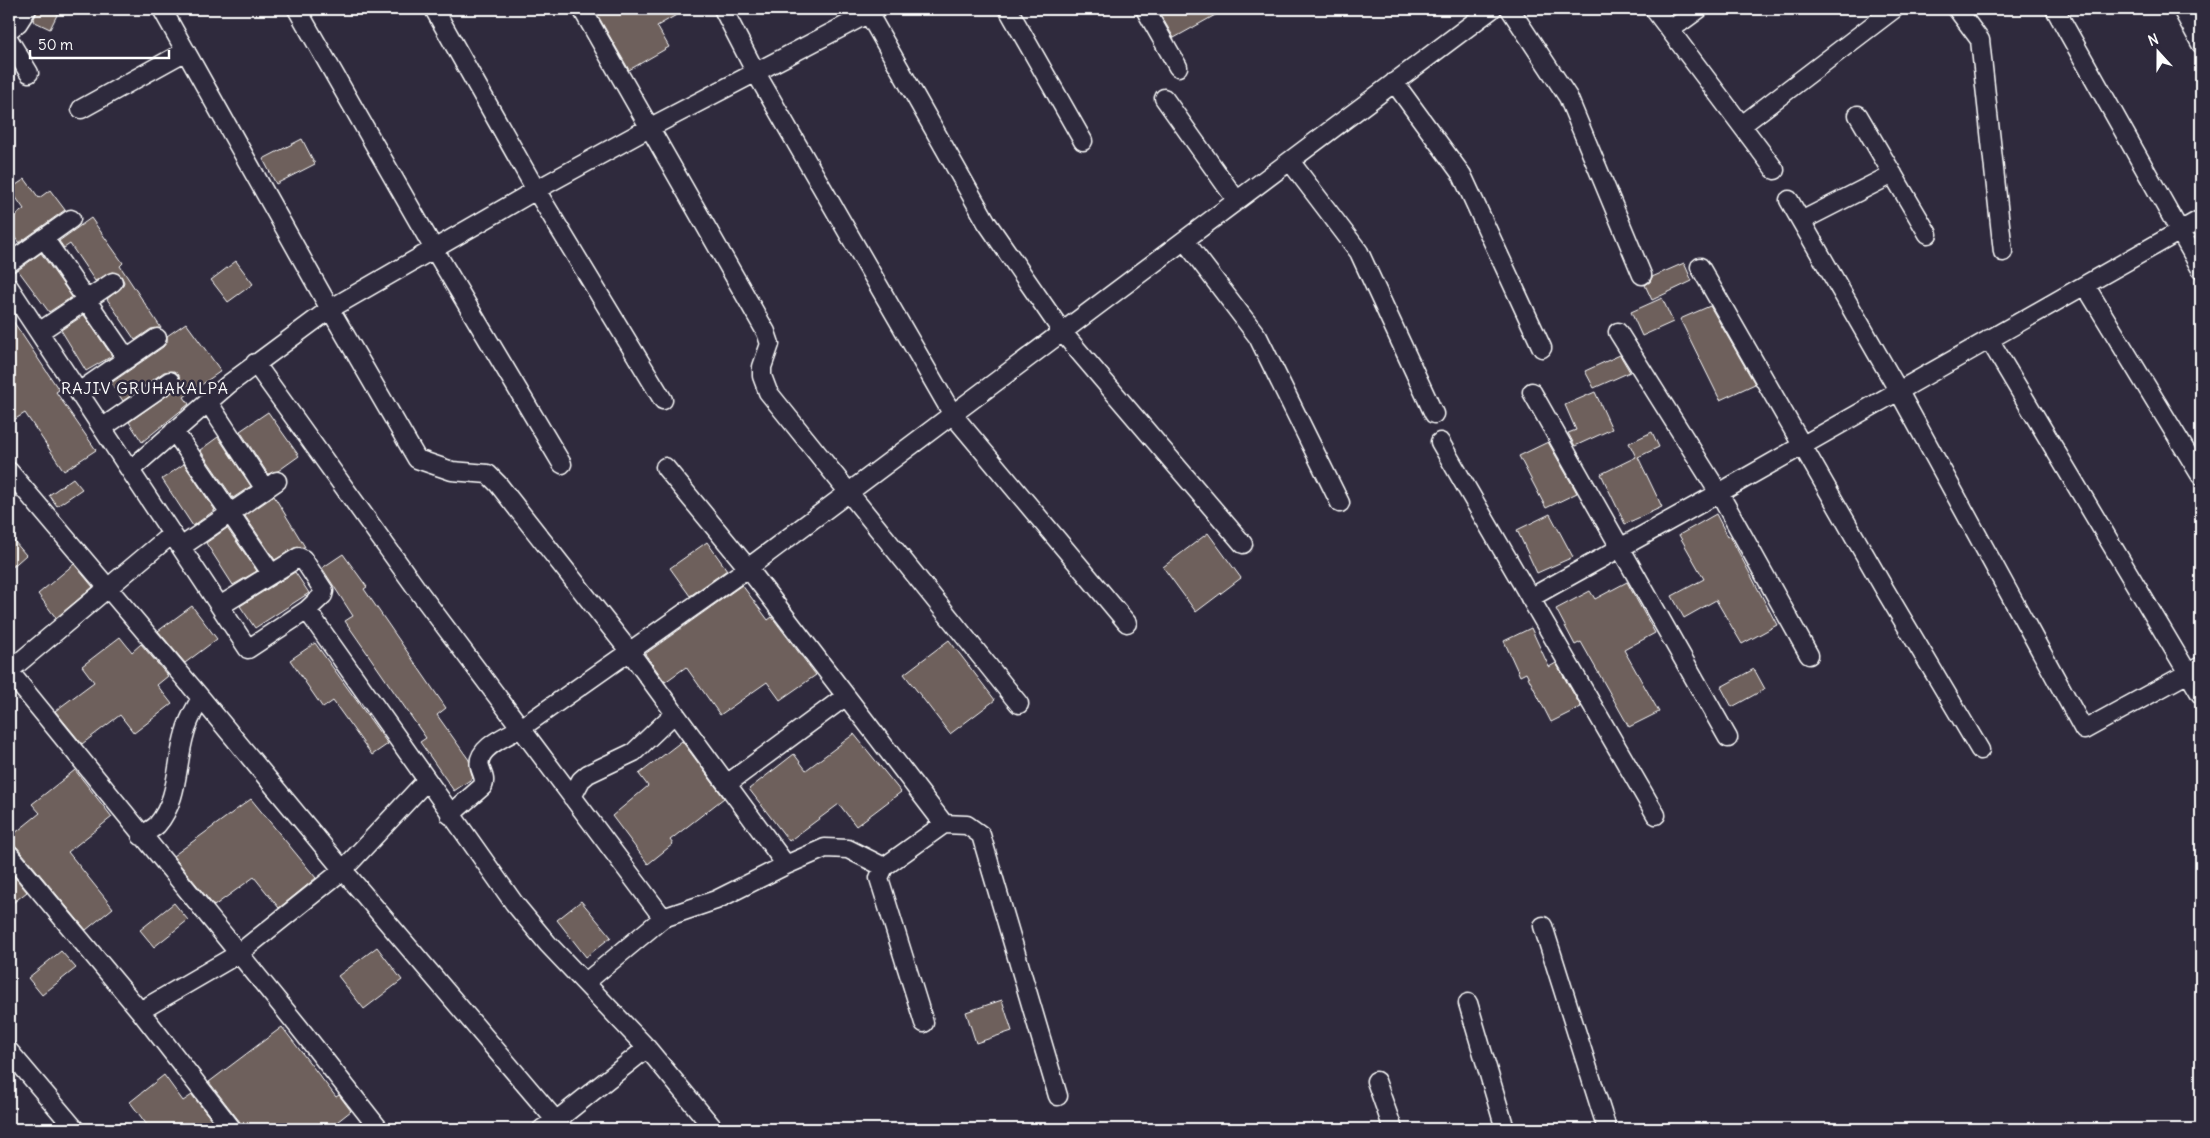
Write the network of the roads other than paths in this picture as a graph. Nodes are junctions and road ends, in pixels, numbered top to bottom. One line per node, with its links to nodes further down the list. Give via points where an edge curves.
1 (27, 9): 18 (street)
2 (162, 9): 22 (street)
3 (297, 9): 46 (street)
4 (434, 9): 36 (street)
5 (582, 9): 31 (street)
6 (723, 9): 25 (street)
7 (1008, 9): 32 (street)
8 (1145, 9): 23 (street)
9 (1492, 9): 26 (street)
10 (1510, 9): 51 (street, via 1568,97)
11 (1654, 9): 19 (street)
12 (1699, 9): 19 (street)
13 (1894, 9): 30 (street)
14 (1957, 9): 47 (street, via 1980,40)
15 (2055, 9): 42 (street)
16 (2182, 9): 21 (street)
17 (871, 10): 25 (street); 59 (street, via 987,223)
18 (9, 30)
19 (1670, 30): 30 (street)
20 (9, 40): 24 (street)
21 (2201, 44)
22 (186, 51): 28 (street); 56 (street)
23 (1178, 67)
24 (29, 73)
25 (756, 73): 31 (street); 72 (street)
26 (1394, 82): 33 (street); 62 (street, via 1462,175)
27 (1164, 98): 38 (street)
28 (81, 109)
29 (1858, 115): 35 (street)
30 (1742, 125): 34 (street)
31 (649, 128): 36 (street); 82 (street, via 766,332 770,344 762,376 768,392)
32 (1083, 141)
33 (1290, 161): 38 (street); 71 (street, via 1359,252)
34 (1775, 170)
35 (1893, 174): 41 (street); 43 (street)
36 (536, 190): 46 (street); 69 (street)
37 (1788, 200): 41 (street)
38 (1237, 201): 45 (street)
39 (71, 218): 44 (street)
40 (2201, 219): 42 (street)
41 (1801, 221): 66 (street)
42 (2180, 231): 50 (street); 53 (street)
43 (1928, 234)
44 (44, 238): 48 (street); 55 (street)
45 (1185, 241): 59 (street); 84 (street, via 1258,337)
46 (434, 249): 56 (street); 77 (street)
47 (2003, 252)
48 (9, 263)
49 (1700, 266): 76 (street)
50 (2201, 269)
51 (1642, 275)
52 (113, 282): 55 (street)
53 (2085, 285): 61 (street); 81 (street)
54 (9, 287): 57 (street)
55 (86, 300): 57 (street); 63 (street)
56 (330, 309): 64 (street); 96 (street, via 417,459 452,471 488,474)
57 (38, 332): 67 (street)
58 (1618, 332): 83 (street)
59 (1063, 333): 72 (street); 87 (street)
60 (157, 338): 63 (street)
61 (1989, 339): 66 (street); 98 (street)
62 (1542, 348)
63 (127, 359): 67 (street)
64 (255, 363): 70 (street); 104 (street)
65 (170, 381): 73 (street)
66 (1898, 390): 76 (street); 98 (street, via 2084,730)
67 (79, 392): 73 (street)
68 (1532, 392): 88 (street)
69 (662, 400)
70 (208, 402): 74 (street); 85 (street, via 271,485)
71 (1434, 414)
72 (953, 415): 82 (street); 95 (street)
73 (102, 428): 79 (street)
74 (174, 431): 79 (street); 85 (street)
75 (1440, 442): 92 (street)
76 (1802, 445): 83 (street); 106 (street)
77 (562, 464)
78 (665, 467): 89 (street)
79 (130, 470): 86 (street)
80 (9, 471): 91 (street)
81 (2201, 476)
82 (850, 492): 89 (street); 102 (street)
83 (1719, 494): 88 (street); 97 (street)
84 (1340, 503)
85 (230, 513): 86 (street); 90 (street)
86 (176, 540): 91 (street); 93 (street)
87 (1243, 544)
88 (1620, 548): 92 (street); 105 (street)
89 (748, 568): 96 (street); 100 (street)
90 (271, 573): 93 (street); 94 (street, via 295,558 303,559 324,591)
91 (108, 588): 101 (street); 113 (street, via 9,671)
92 (1530, 598): 111 (street)
93 (220, 606): 94 (street, via 248,649)
94 (306, 610): 107 (street)
95 (1127, 623)
96 (630, 652): 103 (street); 104 (street)
97 (1809, 655)
98 (2195, 670): 99 (street)
99 (2201, 695)
100 (846, 696): 108 (street); 112 (street)
101 (201, 698): 113 (street, via 188,721 173,793 166,810 157,825); 117 (street)
102 (1019, 704)
103 (675, 713): 108 (street); 109 (street, via 634,752 588,774)
104 (521, 728): 109 (street); 110 (street, via 482,754 483,786)
105 (1728, 738)
106 (1980, 750)
107 (426, 781): 110 (street); 117 (street)
108 (726, 784): 115 (street)
109 (572, 797): 118 (street)
110 (450, 815): 121 (street, via 514,903)
111 (1656, 815)
112 (944, 824): 116 (street); 128 (street, via 967,825 981,835)
113 (141, 836): 120 (street)
114 (9, 854): 123 (street)
115 (786, 865): 116 (street, via 825,848 848,849); 118 (street, via 716,900)
116 (884, 868): 124 (street, via 880,878)
117 (342, 870): 120 (street); 129 (street)
118 (663, 918): 121 (street)
119 (1543, 926): 136 (street)
120 (238, 954): 123 (street); 132 (street)
121 (586, 982): 125 (street)
122 (1468, 1003): 135 (street)
123 (140, 1011): 131 (street)
124 (924, 1022)
125 (647, 1048): 129 (street); 133 (street)
126 (9, 1050): 130 (street)
127 (1376, 1081): 134 (street)
128 (1058, 1096)
129 (554, 1126)
130 (74, 1129)
131 (232, 1129)
132 (379, 1129)
133 (714, 1129)
134 (1393, 1129)
135 (1505, 1129)
136 (1607, 1129)

